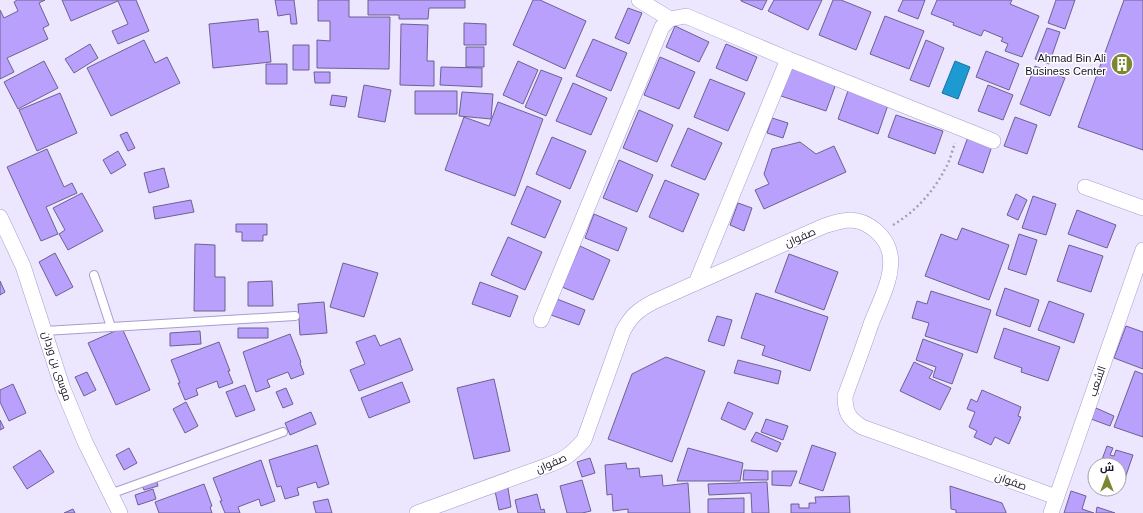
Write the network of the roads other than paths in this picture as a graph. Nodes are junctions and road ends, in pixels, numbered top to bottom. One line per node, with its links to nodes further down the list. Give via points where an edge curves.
1 (639, 0): 2 (street)
2 (670, 19): 3 (street, via 686,16); 12 (street, via 662,27)
3 (788, 59): 4 (street); 10 (street)
4 (993, 141)
5 (1085, 187): 6 (street)
6 (1143, 208)
7 (0, 217): 14 (street, موسى بن وردان, via 23,266)
8 (1143, 250): 17 (street, الشعب)
9 (94, 276): 13 (lane)
10 (696, 283): 17 (street, صفوان, via 824,226 853,220 868,225 879,233 885,242 890,254 889,274 845,396 845,407 851,420 862,427); 19 (street, صفوان, via 637,311 628,322 584,440 574,452 546,466)
11 (295, 316): 13 (lane)
12 (540, 320)
13 (112, 327): 14 (lane)
14 (45, 331): 16 (street, موسى بن وردان, via 63,389)
15 (283, 432): 16 (lane)
16 (110, 494): 18 (street, موسى بن وردان)
17 (1056, 497): 20 (street, الشعب)
18 (120, 513)
19 (416, 513)
20 (1051, 513)

